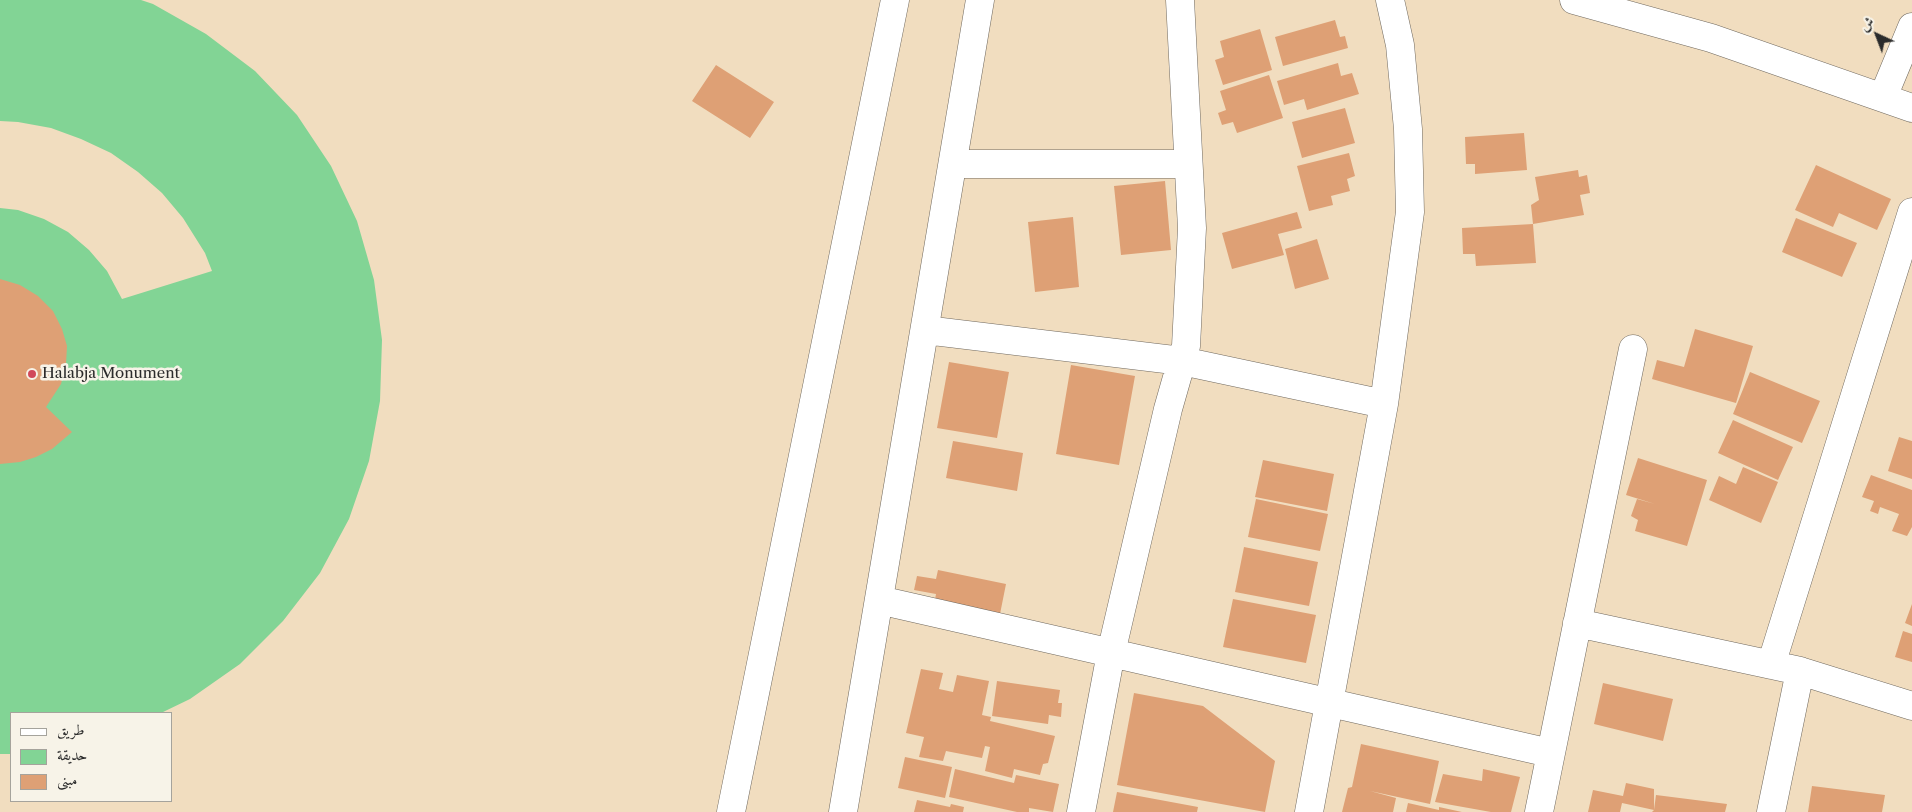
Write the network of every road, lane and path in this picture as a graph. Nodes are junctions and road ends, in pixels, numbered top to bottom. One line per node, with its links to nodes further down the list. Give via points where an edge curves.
1 (895, 0): 24 (street)
2 (980, 0): 9 (street)
3 (1180, 0): 10 (street)
4 (1390, 0): 15 (street, via 1400,45 1408,129 1410,212)
5 (1574, 0): 7 (street, via 1710,38)
6 (1912, 27): 7 (street)
7 (1883, 97): 8 (street)
8 (1912, 108)
9 (953, 164): 10 (street); 12 (street)
10 (1188, 164): 14 (street, via 1192,228 1186,346)
11 (1912, 212): 19 (street)
12 (925, 330): 14 (street); 16 (street)
13 (1633, 349): 17 (street)
14 (1182, 361): 15 (street); 18 (street)
15 (1384, 404): 21 (street)
16 (879, 600): 18 (street); 25 (street)
17 (1577, 623): 19 (street); 23 (street)
18 (1111, 653): 21 (street); 26 (street)
19 (1771, 665): 20 (street)
20 (1800, 671): 22 (street); 29 (street)
21 (1329, 702): 23 (street); 27 (street)
22 (1912, 706)
23 (1550, 753): 28 (street)
24 (731, 812)
25 (843, 812)
26 (1081, 812)
27 (1309, 812)
28 (1539, 812)
29 (1771, 812)

